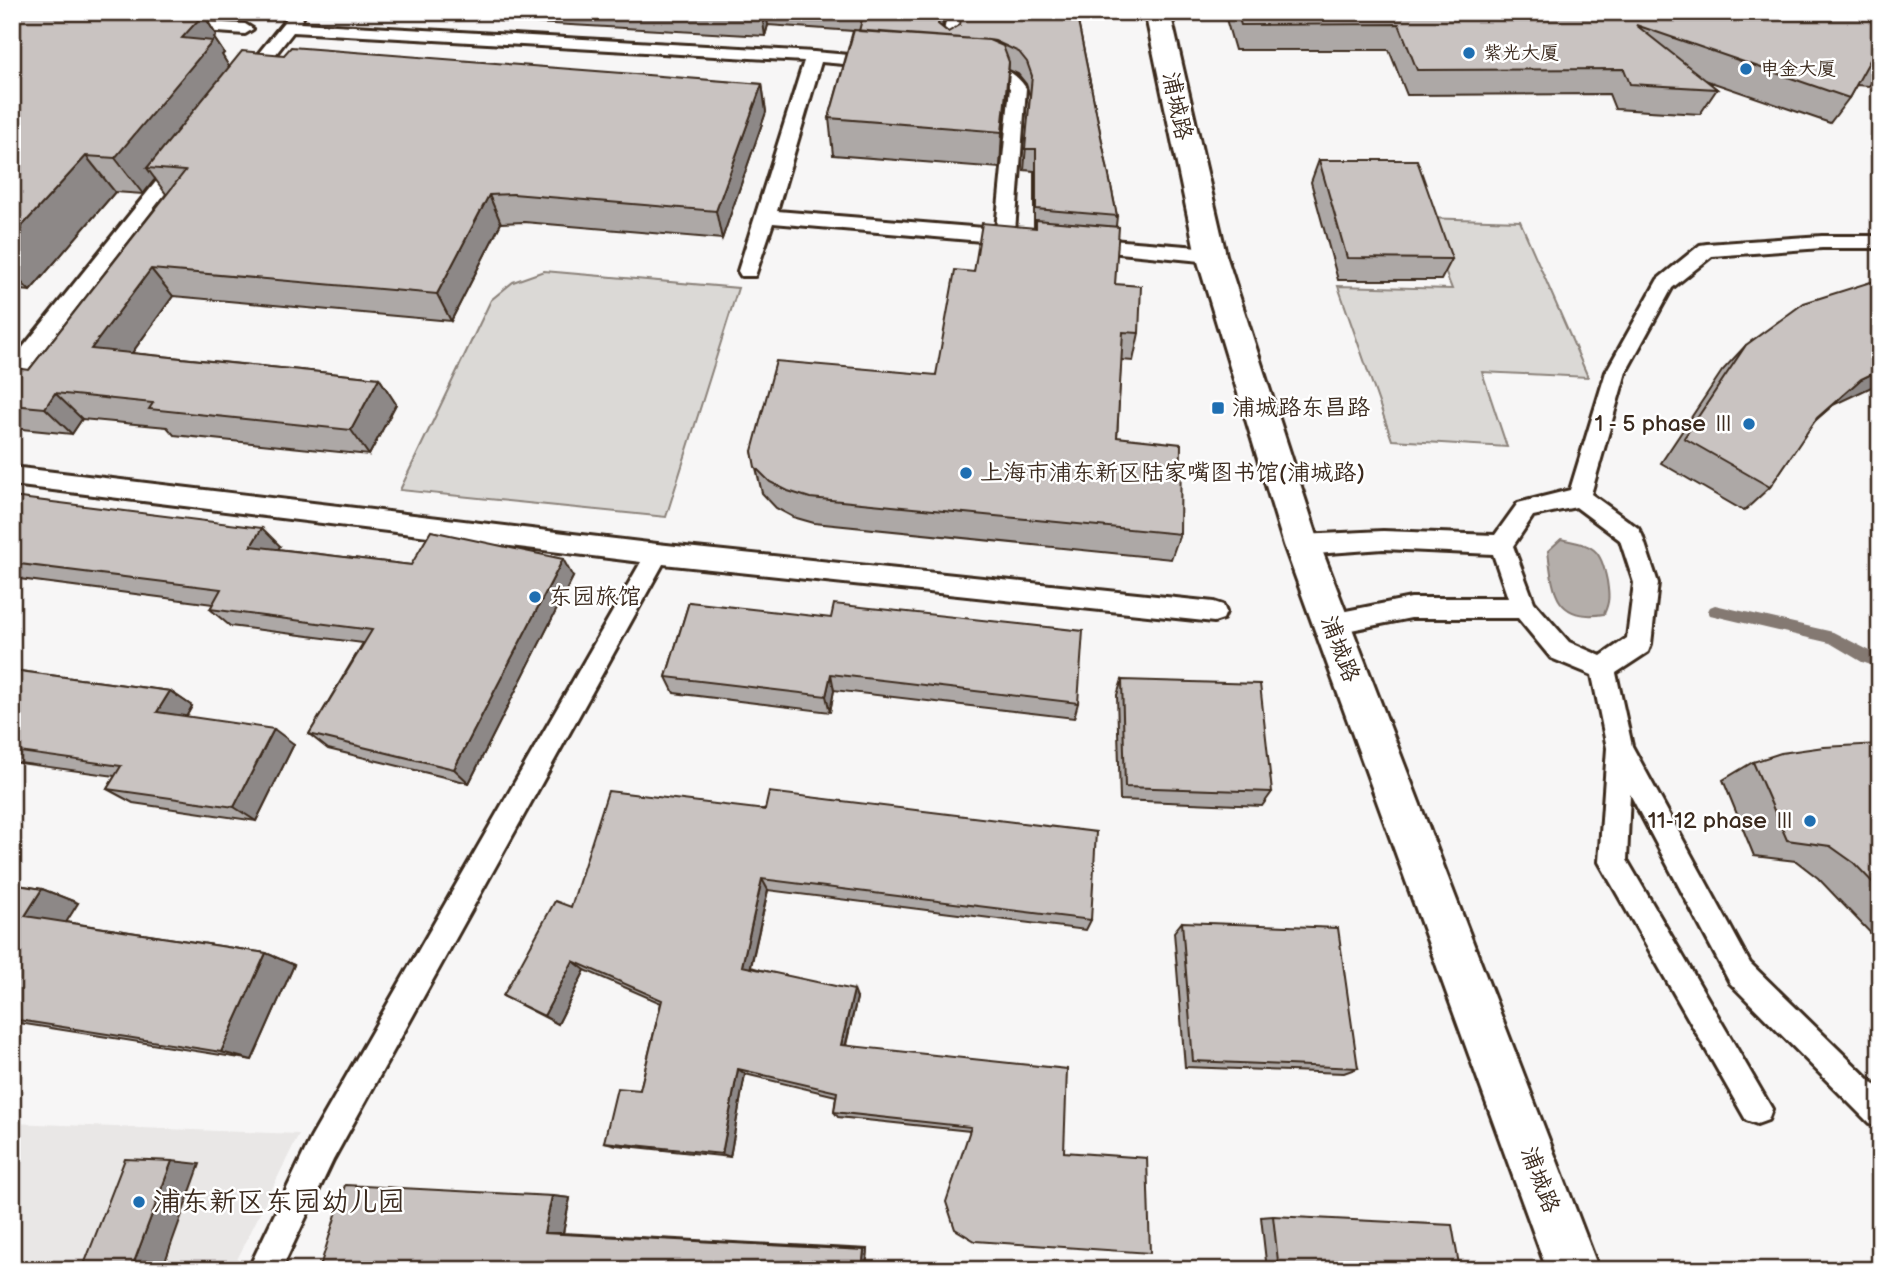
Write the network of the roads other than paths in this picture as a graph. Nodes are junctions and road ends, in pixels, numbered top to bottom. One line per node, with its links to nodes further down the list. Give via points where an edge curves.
1 (956, 12): 6 (lane)
2 (1157, 12): 17 (street, 浦城路)
3 (294, 20): 7 (lane); 10 (lane)
4 (163, 25): 5 (lane)
5 (245, 29)
6 (949, 46)
7 (814, 57): 8 (lane); 12 (lane)
8 (894, 63)
9 (961, 67): 13 (lane, via 1001,72 1012,78 1017,88)
10 (237, 93)
11 (193, 147): 19 (lane)
12 (766, 216): 13 (lane); 18 (lane)
13 (1005, 237): 14 (lane)
14 (1033, 239)
15 (1880, 242): 21 (lane, via 1707,250 1665,284 1616,372)
16 (1074, 243): 17 (lane)
17 (1211, 255): 22 (street, 浦城路)
18 (748, 271)
19 (12, 376)
20 (12, 476): 24 (lane)
21 (1579, 496): 23 (lane, via 1526,509); 28 (lane, via 1630,535 1646,583 1639,644)
22 (1302, 545): 23 (lane, via 1383,540); 27 (street, 浦城路)
23 (1501, 545): 25 (lane)
24 (657, 554): 26 (lane); 33 (lane, via 322,1149)
25 (1524, 608): 27 (lane, via 1411,608); 28 (lane, via 1560,650)
26 (1214, 611)
27 (1331, 624): 34 (street, 浦城路)
28 (1603, 668): 29 (lane)
29 (1620, 748): 30 (lane, via 1740,973); 31 (lane, via 1613,862)
30 (1866, 1088): 32 (lane)
31 (1756, 1109)
32 (1880, 1112)
33 (264, 1270)
34 (1573, 1270)

